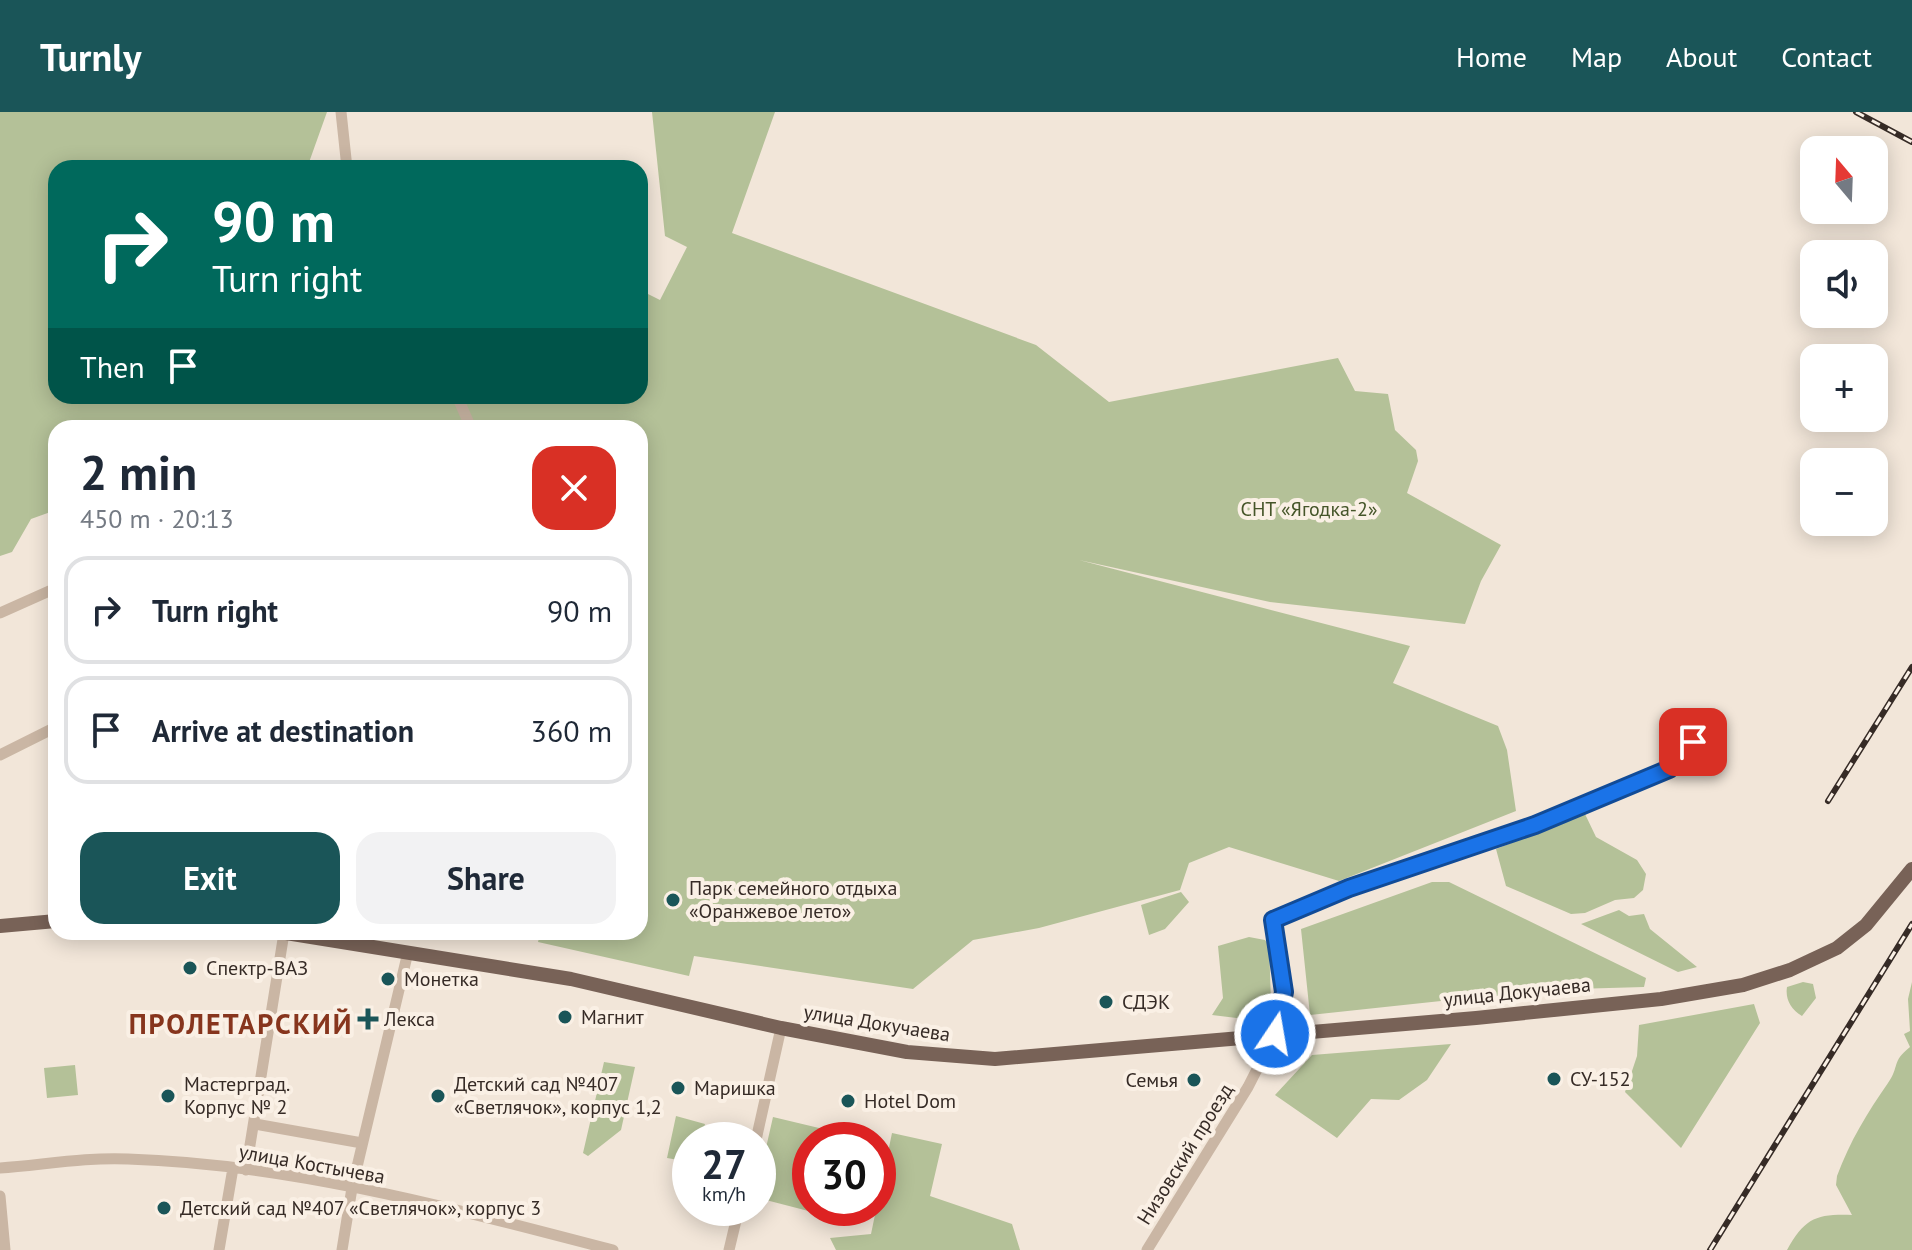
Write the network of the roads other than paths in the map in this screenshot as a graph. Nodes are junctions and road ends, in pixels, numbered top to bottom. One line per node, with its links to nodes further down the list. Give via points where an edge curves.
1 (341, 112): 2 (street)
2 (346, 160)
3 (48, 592): 4 (street)
4 (0, 613)
5 (48, 731): 7 (street)
6 (1693, 742): 15 (street, Низовский проезд, via 1669,769 1535,825 1349,888 1273,920 1284,992)
7 (0, 755)
8 (1912, 869): 15 (main road, улица Докучаева, via 1866,925 1837,948 1743,985 1661,999)
9 (48, 922): 10 (main road)
10 (0, 926)
11 (281, 940): 17 (street)
12 (364, 940): 13 (main road, улица Докучаева)
13 (408, 952): 14 (main road, улица Докучаева, via 585,982); 18 (street)
14 (781, 1028): 15 (main road, улица Докучаева, via 907,1052 995,1059); 16 (street)
15 (1275, 1034): 29 (street, Низовский проезд)
16 (760, 1122)
17 (255, 1124): 18 (street); 20 (street)
18 (362, 1143): 21 (street)
19 (0, 1168): 20 (street, улица Костычева, via 124,1158)
20 (240, 1169): 21 (street, улица Костычева); 25 (street)
21 (352, 1188): 26 (street); 27 (street, улица Костычева)
22 (0, 1196): 24 (street)
23 (735, 1226): 28 (street)
24 (5, 1250)
25 (219, 1250)
26 (342, 1250)
27 (613, 1250)
28 (729, 1250)
29 (1147, 1250)

